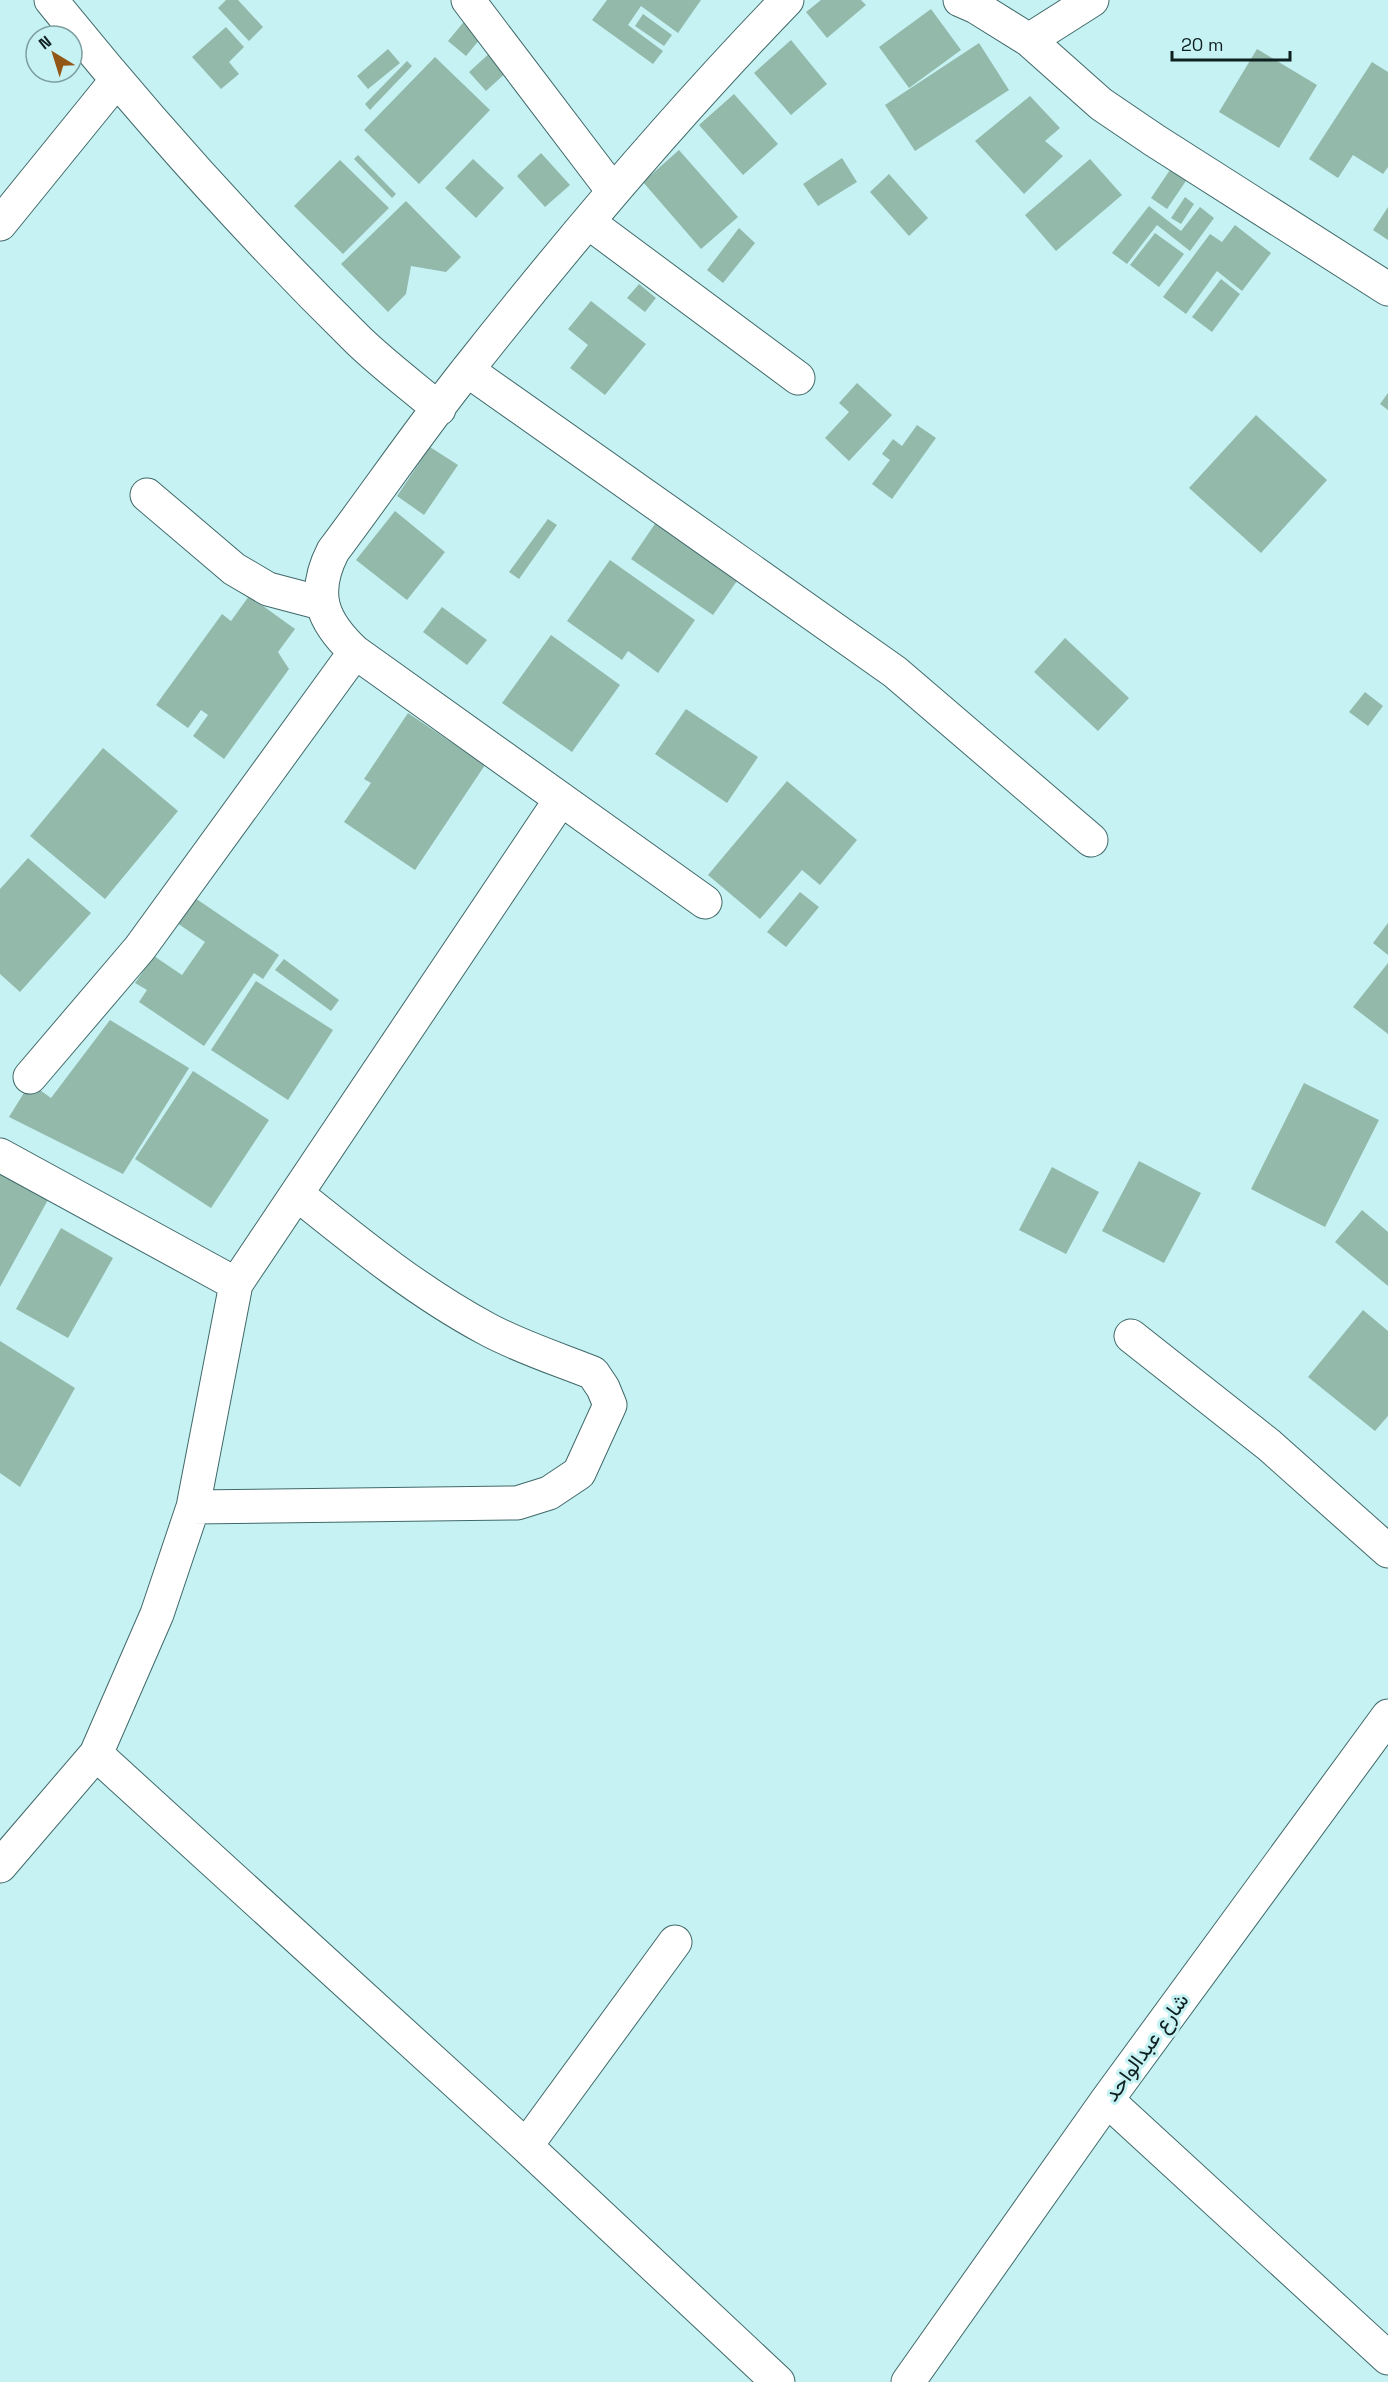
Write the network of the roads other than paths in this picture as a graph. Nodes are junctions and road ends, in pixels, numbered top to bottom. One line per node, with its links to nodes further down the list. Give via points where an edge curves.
1 (51, 0): 7 (street)
2 (468, 0): 8 (street)
3 (787, 0): 8 (street)
4 (960, 0): 6 (street)
5 (1092, 0): 6 (street)
6 (1029, 40): 11 (street, via 1101,104)
7 (116, 81): 10 (street); 14 (street, via 360,342)
8 (613, 191): 9 (street)
9 (588, 222): 12 (street); 13 (street)
10 (0, 225)
11 (1388, 289)
12 (467, 370): 14 (street); 19 (street, via 895,672)
13 (798, 378)
14 (439, 409): 16 (street, via 333,551 324,568)
15 (147, 495): 16 (street, via 234,569 268,589)
16 (321, 603): 17 (street, via 340,637)
17 (355, 652): 18 (street); 21 (street, via 140,948)
18 (561, 799): 20 (street); 23 (street)
19 (1090, 840)
20 (705, 902)
21 (30, 1077)
22 (0, 1155): 24 (street)
23 (297, 1194): 24 (street); 26 (street, via 439,1301 489,1330 593,1373 610,1405 579,1473 549,1493 517,1503)
24 (236, 1284): 26 (street)
25 (1131, 1336): 27 (street, via 1269,1445)
26 (193, 1507): 29 (street, via 157,1614)
27 (1388, 1551)
28 (1388, 1716): 32 (street, شارع عبدالواحد)
29 (96, 1754): 30 (street); 33 (street)
30 (0, 1866)
31 (675, 1942): 33 (street)
32 (1107, 2100): 34 (street); 36 (street, شارع عبدالواحد)
33 (525, 2146): 35 (street)
34 (1385, 2349)
35 (778, 2382)
36 (908, 2382)

